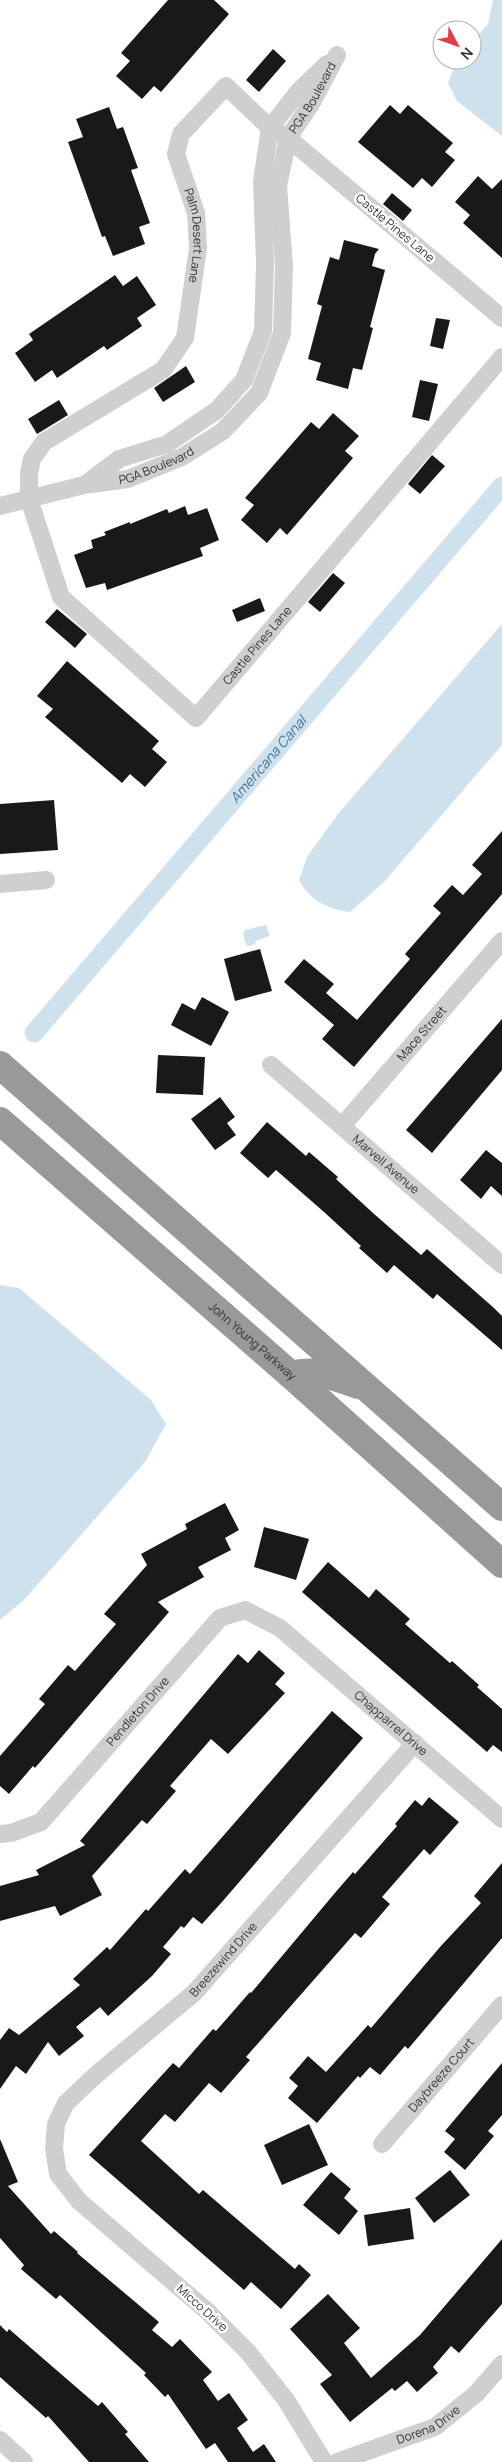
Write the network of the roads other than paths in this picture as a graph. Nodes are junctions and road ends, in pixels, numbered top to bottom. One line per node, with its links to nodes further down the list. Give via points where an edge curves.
1 (270, 128): 2 (street, Palm Desert Lane); 2 (street, PGA Boulevard, via 298,92 337,55 311,104); 5 (street, PGA Boulevard, via 262,181 263,331 244,380 217,410 167,444 118,459); 6 (street, Palm Desert Lane, via 226,86 181,134 176,154 196,213 198,248 185,338 164,370 44,442 32,459)
2 (288, 138): 3 (street, Castle Pines Lane); 5 (street, PGA Boulevard, via 278,186 284,266 282,333 259,393 223,431 182,458 128,479)
3 (502, 318)
4 (502, 357): 6 (street, Castle Pines Lane, via 196,718 61,597)
5 (84, 485): 6 (street, PGA Boulevard)
6 (30, 499): 7 (street, PGA Boulevard)
7 (0, 506)
8 (46, 880): 9 (street)
9 (0, 884)
10 (502, 941): 14 (street, Mace Street)
11 (272, 1064): 14 (street, Marvell Avenue)
12 (0, 1065): 17 (highway)
13 (0, 1122): 16 (highway, John Young Parkway)
14 (342, 1126): 15 (street, Marvell Avenue)
15 (502, 1265)
16 (291, 1375): 17 (highway, via 322,1372); 19 (highway, John Young Parkway)
17 (371, 1389): 18 (highway)
18 (502, 1507)
19 (502, 1564)
20 (280, 1628): 21 (street, Chapparrel Drive); 23 (street, Pendleton Drive, via 245,1610 220,1618 41,1822 11,1834)
21 (415, 1743): 22 (street, Chapparrel Drive); 26 (street, Breezewind Drive, via 194,1993 66,2103 56,2124 54,2148)
22 (502, 1818)
23 (0, 1834)
24 (502, 2005): 25 (street, Daybreeze Court)
25 (382, 2144)
26 (58, 2174): 30 (street, Micco Drive, via 79,2201 207,2311 248,2352 286,2400)
27 (502, 2364): 31 (street, Dorena Drive, via 477,2393 435,2427)
28 (0, 2440): 29 (street)
29 (24, 2462)
30 (324, 2462)
31 (337, 2462)

